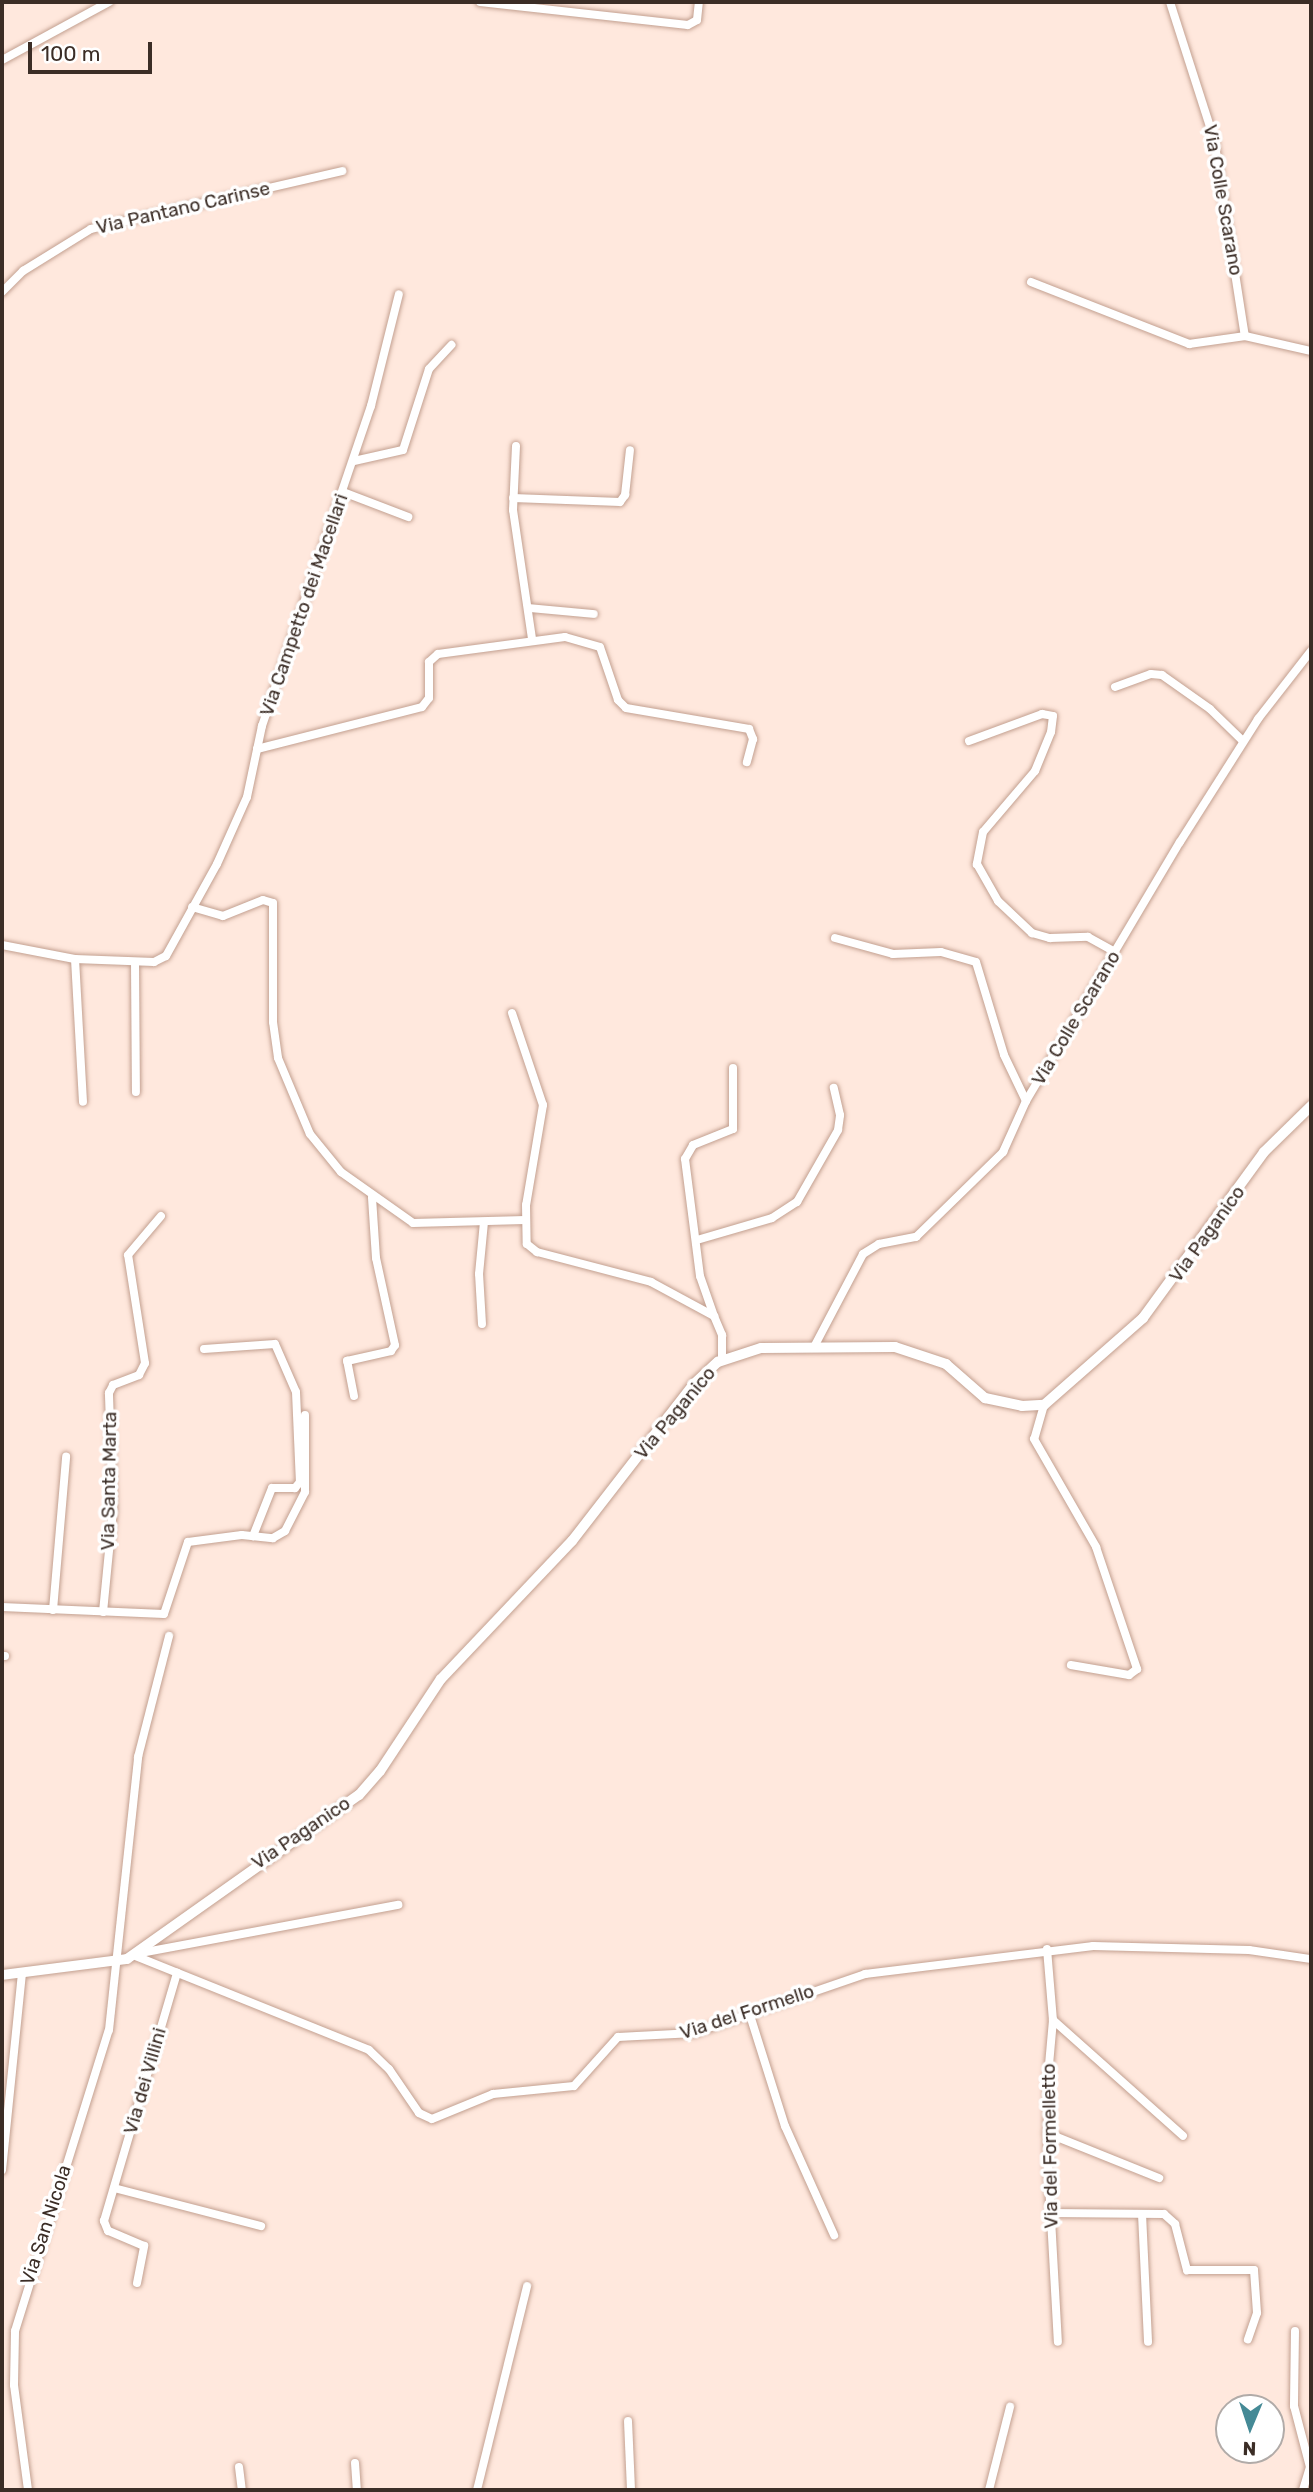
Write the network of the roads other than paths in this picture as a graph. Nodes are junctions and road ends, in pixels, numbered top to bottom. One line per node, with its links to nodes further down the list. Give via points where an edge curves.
1 (109, 2): 6 (street)
2 (481, 2): 5 (street)
3 (699, 2): 5 (street, via 696,20 690,25)
4 (1170, 2): 11 (street, Via Colle Scarano, via 1214,139)
5 (522, 4)
6 (2, 60)
7 (342, 171): 9 (street, Via Pantano Carinse, via 88,230 23,271)
8 (1031, 282): 11 (street, via 1189,344)
9 (2, 292)
10 (399, 294): 16 (street, Via Campetto dei Macellari)
11 (1245, 336): 13 (street)
12 (451, 345): 16 (street, via 429,369 403,450)
13 (1311, 351)
14 (516, 446): 18 (street)
15 (630, 450): 18 (street, via 625,495 620,502)
16 (354, 461): 17 (street, Via Campetto dei Macellari)
17 (343, 492): 19 (street); 27 (street, Via Campetto dei Macellari)
18 (513, 498): 20 (street)
19 (408, 516)
20 (529, 608): 21 (street); 22 (street)
21 (594, 614)
22 (531, 639): 27 (street, Via Campetto dei Macellari, via 433,656 428,667 429,698 418,708); 28 (street, Via Campetto dei Macellari, via 574,637 599,646 618,701 626,708 748,729 753,739)
23 (1311, 651): 26 (street, Via Colle Scarano)
24 (1115, 687): 26 (street, via 1151,674 1162,675 1210,709)
25 (969, 741): 32 (street, via 1036,716 1053,716 1035,771 983,832 977,864 998,901 1029,931 1050,938 1088,937)
26 (1243, 741): 32 (street, Via Colle Scarano)
27 (257, 749): 29 (street, Via Campetto dei Macellari, via 243,805)
28 (747, 762)
29 (192, 907): 34 (street, Via Campetto dei Macellari, via 165,957); 42 (street, via 223,916 263,900 274,904 273,1022 285,1080 319,1149)
30 (835, 939): 39 (street, via 888,954 940,952 976,962 1004,1055)
31 (2, 946): 33 (street, Via Campetto dei Macellari)
32 (1115, 952): 39 (street, Via Colle Scarano)
33 (75, 959): 34 (street, Via Campetto dei Macellari); 40 (street)
34 (135, 962): 38 (street)
35 (512, 1013): 44 (street, via 542,1105)
36 (733, 1068): 46 (street, via 733,1129 693,1144 685,1157)
37 (834, 1087): 46 (street, via 840,1115 837,1133 797,1202 772,1218)
38 (136, 1092)
39 (1026, 1101): 49 (street, Via Colle Scarano, via 1000,1155 917,1236 903,1243 876,1245 861,1257)
40 (83, 1102)
41 (1311, 1107): 53 (street, Via Paganico, via 1264,1152 1143,1318)
42 (372, 1197): 45 (street, via 413,1223); 52 (street, via 376,1258 395,1345 347,1361)
43 (161, 1216): 59 (street, Via Santa Marta, via 128,1255 145,1363 139,1375 113,1385 108,1393 113,1517)
44 (525, 1220): 45 (street); 47 (street, via 527,1244 535,1251 646,1280)
45 (484, 1222): 48 (street, via 479,1274)
46 (697, 1240): 47 (street, via 701,1282)
47 (714, 1316): 51 (street, via 722,1335)
48 (482, 1324)
49 (814, 1347): 51 (street, Via Paganico, via 756,1349); 53 (street, Via Paganico, via 909,1349 950,1366 985,1398 1022,1406)
50 (204, 1349): 56 (street, via 275,1344 296,1392 300,1484 272,1488)
51 (722, 1359): 64 (street, Via Paganico, via 694,1384 572,1541 441,1679 367,1787)
52 (354, 1396)
53 (1044, 1405): 61 (street, via 1034,1437 1093,1539 1138,1667 1129,1675)
54 (305, 1415): 56 (street, via 304,1496 281,1535)
55 (66, 1457): 58 (street)
56 (253, 1535): 59 (street, via 186,1544 164,1614)
57 (2, 1607): 58 (street)
58 (53, 1610): 59 (street)
59 (103, 1612)
60 (169, 1636): 66 (street, via 140,1742)
61 (1071, 1665)
62 (398, 1905): 64 (street, Via Paganico)
63 (1047, 1949): 65 (street, Via del Formello, via 1202,1947); 70 (street, Via del Formello, via 865,1974); 71 (street, Via del Formelletto)
64 (132, 1955): 66 (street, Via Paganico); 68 (street, Via del Formello)
65 (1311, 1959)
66 (113, 1964): 67 (street, Via Paganico); 91 (street, Via San Nicola, via 108,2036 15,2331 14,2385)
67 (23, 1973): 69 (street, Via Paganico); 74 (street)
68 (177, 1973): 70 (street, Via del Formello, via 369,2050 389,2068 419,2113 432,2119 497,2093 574,2086 618,2037 687,2034); 76 (street, Via dei Villini)
69 (2, 1975)
70 (749, 2012): 80 (street, via 785,2126)
71 (1053, 2020): 72 (street, Via del Formelletto); 73 (street)
72 (1047, 2133): 75 (street); 77 (street, Via del Formelletto)
73 (1183, 2136)
74 (2, 2170)
75 (1159, 2178)
76 (114, 2188): 79 (street); 81 (street, Via dei Villini, via 105,2226 144,2245)
77 (1050, 2213): 78 (street); 85 (street, Via del Formelletto)
78 (1142, 2214): 84 (street, via 1171,2218 1182,2264 1189,2271 1247,2268 1255,2272 1257,2313); 86 (street)
79 (261, 2227)
80 (834, 2235)
81 (137, 2283)
82 (527, 2286): 94 (street)
83 (1295, 2331): 97 (street, via 1294,2406 1310,2469)
84 (1248, 2339)
85 (1058, 2342)
86 (1148, 2342)
87 (1010, 2407): 96 (street)
88 (628, 2421): 95 (street)
89 (355, 2463): 93 (street)
90 (239, 2467): 92 (street)
91 (29, 2490)
92 (242, 2490)
93 (357, 2490)
94 (477, 2490)
95 (631, 2490)
96 (989, 2490)
97 (1303, 2490)

